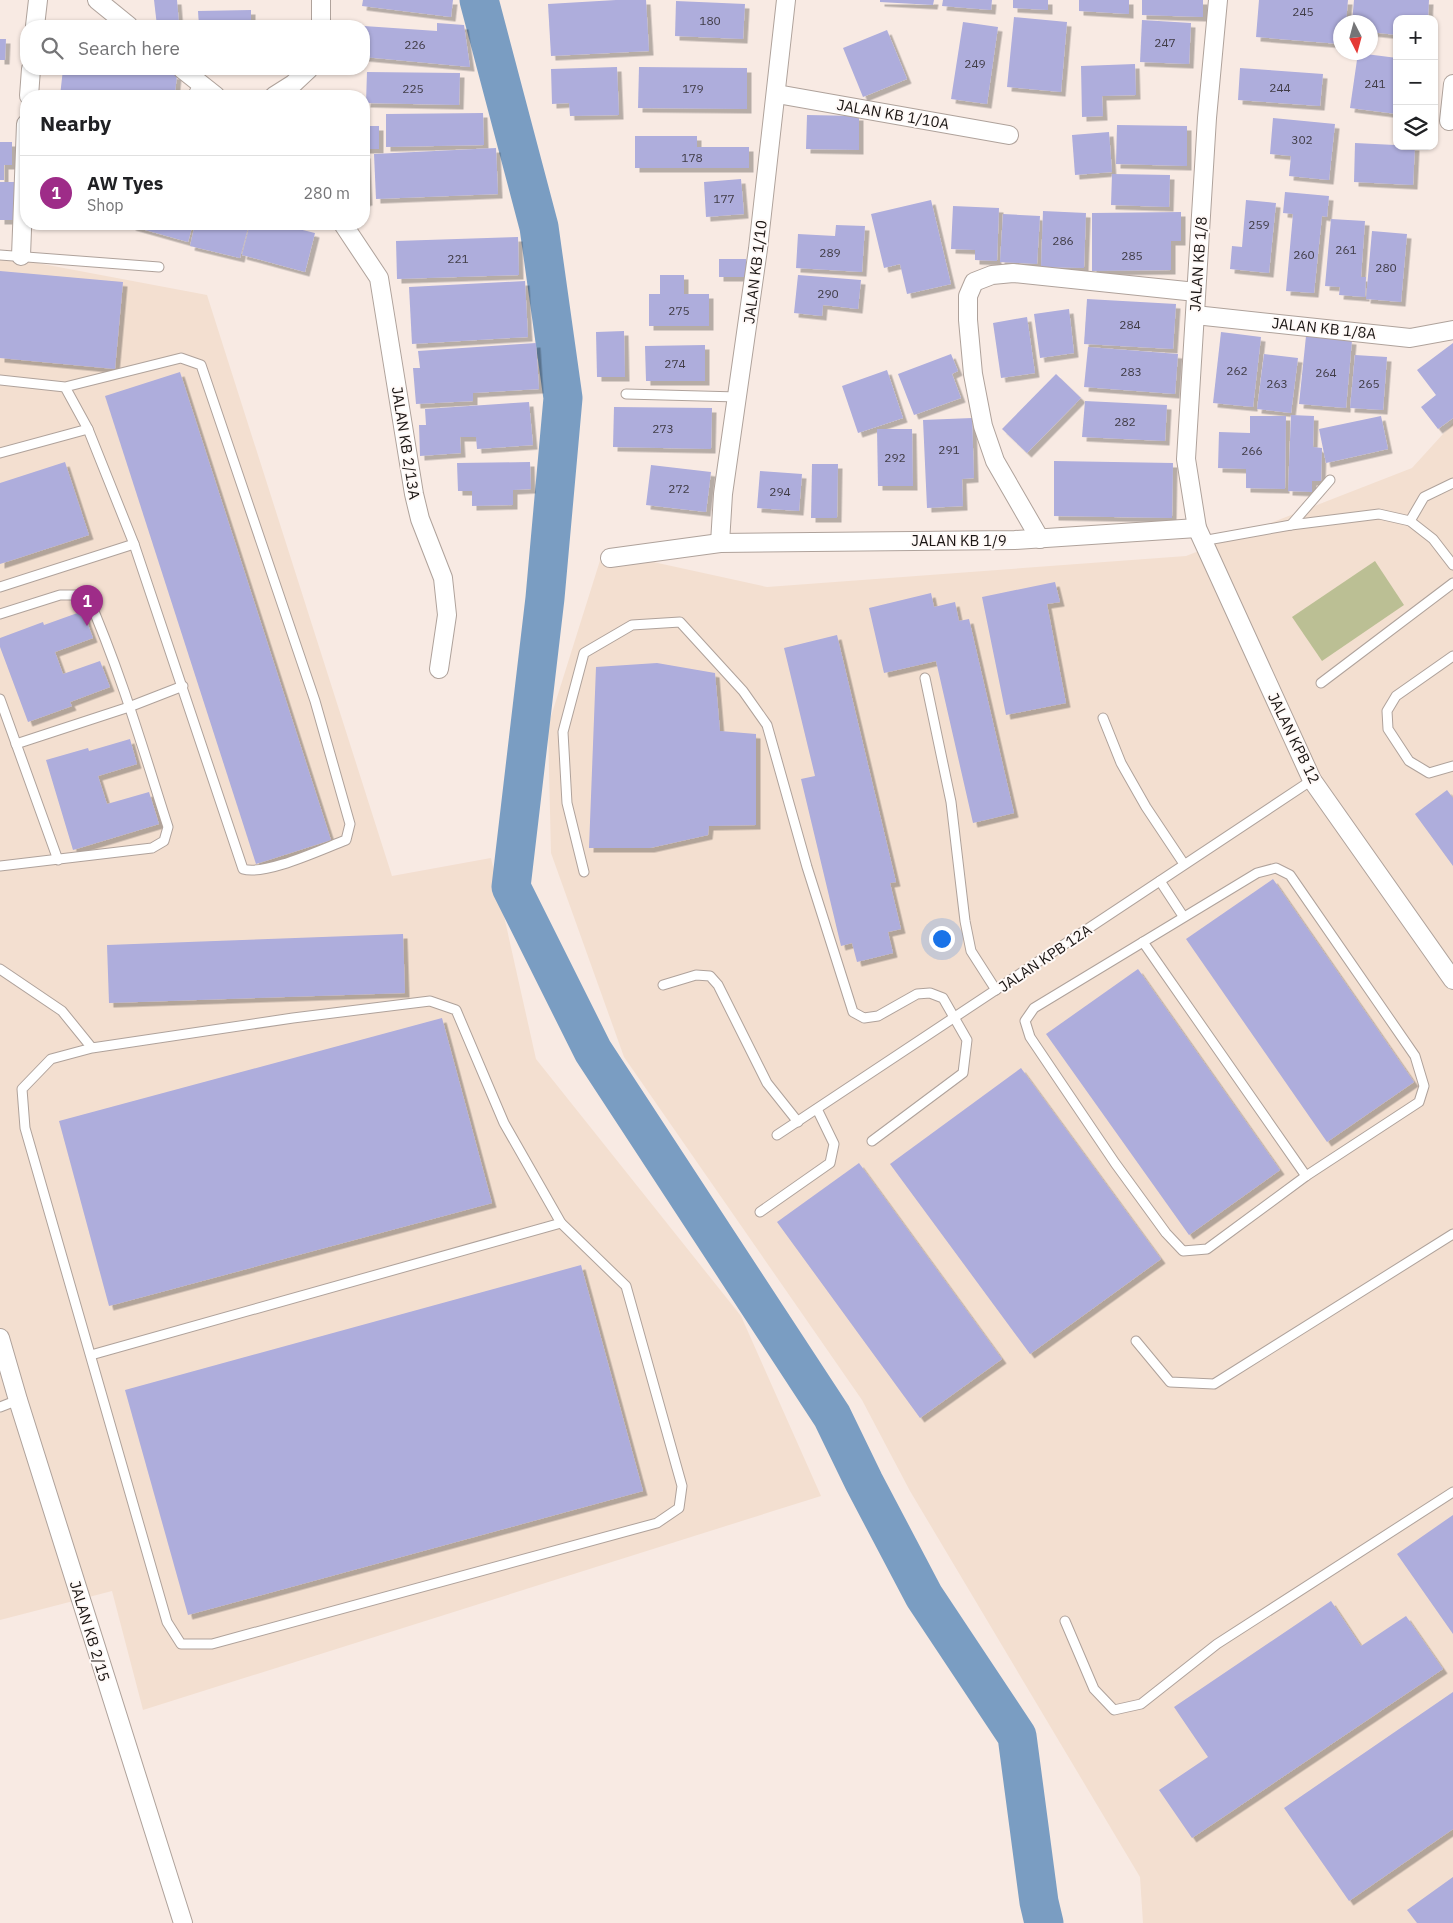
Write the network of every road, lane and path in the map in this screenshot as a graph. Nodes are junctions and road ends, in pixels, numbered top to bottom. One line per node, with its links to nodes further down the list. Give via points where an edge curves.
1 (38, 0): 6 (street)
2 (97, 0): 7 (street)
3 (321, 0): 8 (street)
4 (786, 0): 16 (street, JALAN KB 1/10)
5 (1218, 0): 24 (street, JALAN KB 1/8)
6 (35, 20)
7 (122, 20)
8 (321, 20)
9 (31, 75): 13 (street)
10 (186, 75): 14 (street)
11 (302, 75): 15 (street)
12 (1453, 84): 17 (street)
13 (29, 90)
14 (195, 90)
15 (284, 90)
16 (777, 94): 18 (street, JALAN KB 1/10A); 30 (street, JALAN KB 1/10)
17 (1448, 121)
18 (1009, 135)
19 (22, 230): 22 (street)
20 (347, 230): 47 (street, JALAN KB 2/13A, via 379,278 414,494 443,578 447,615)
21 (0, 255): 22 (lane)
22 (21, 256): 23 (lane)
23 (159, 267)
24 (1196, 292): 25 (street, JALAN KB 1/8); 38 (street, via 1013,273 992,275 974,282 968,296 968,320 973,374 983,426 995,461)
25 (1194, 315): 26 (street, JALAN KB 1/8A, via 1410,338); 37 (street, JALAN KB 1/8, via 1186,459)
26 (1453, 330)
27 (0, 380): 28 (lane)
28 (65, 386): 31 (lane); 50 (lane, via 181,358 201,365 315,701 350,824 346,840 266,870 250,872 243,869)
29 (626, 394): 30 (lane)
30 (738, 397): 39 (street, JALAN KB 1/10)
31 (88, 429): 32 (lane); 40 (lane)
32 (0, 453)
33 (1330, 480): 36 (lane)
34 (1453, 483): 35 (lane, via 1424,497)
35 (1410, 521): 36 (lane, JALAN KB 1/9, via 1379,514); 42 (lane, via 1434,540)
36 (1291, 526): 37 (lane, JALAN KB 1/9)
37 (1199, 535): 38 (street, JALAN KB 1/9); 56 (street, JALAN KPB 12)
38 (1040, 539): 39 (street, JALAN KB 1/9)
39 (720, 543): 41 (street, JALAN KB 1/9)
40 (134, 544): 44 (lane); 50 (lane)
41 (610, 558)
42 (1453, 565)
43 (1453, 583): 49 (lane)
44 (0, 588)
45 (0, 614): 52 (lane, via 60,595 88,595)
46 (1453, 656): 55 (lane, via 1396,696 1387,711 1388,730 1409,761 1429,773)
47 (439, 669)
48 (925, 678): 67 (lane, via 951,802 971,951)
49 (1321, 682)
50 (183, 686): 52 (lane)
51 (0, 699): 54 (lane)
52 (129, 707): 54 (lane); 57 (lane, via 168,827 164,841 152,848)
53 (1103, 718): 58 (lane, via 1146,807)
54 (16, 744): 57 (lane)
55 (1453, 766)
56 (1312, 780): 58 (lane, JALAN KPB 12A); 65 (street, JALAN KPB 12)
57 (58, 860): 59 (lane)
58 (1184, 864): 61 (lane, JALAN KPB 12A)
59 (0, 866)
60 (584, 872): 68 (lane, via 567,803 563,732 584,653 632,625 680,622 743,691 767,725 853,1012 864,1018 878,1016 917,994 930,994 943,998)
61 (1160, 881): 62 (lane); 67 (lane, JALAN KPB 12A)
62 (1183, 916): 63 (lane); 74 (lane, via 1257,872 1276,868 1290,875 1415,1056 1424,1086 1419,1102)
63 (1142, 942): 74 (lane); 74 (lane, via 1034,1008 1026,1021 1030,1037 1116,1163 1183,1251 1207,1249)
64 (0, 969): 69 (lane, via 62,1011)
65 (1453, 980)
66 (663, 985): 71 (lane, via 696,975 710,976 718,985 767,1084)
67 (996, 990): 68 (lane, JALAN KPB 12A)
68 (955, 1017): 70 (lane, JALAN KPB 12A); 73 (lane, via 967,1040 963,1073)
69 (92, 1048): 76 (lane, via 293,1018 430,1002 456,1010 504,1124); 80 (lane, via 51,1059 22,1089 25,1128)
70 (817, 1110): 71 (lane, JALAN KPB 12A); 75 (lane, via 834,1144 830,1163)
71 (798, 1122): 72 (lane, JALAN KPB 12A)
72 (777, 1135)
73 (872, 1141)
74 (1306, 1176)
75 (760, 1212)
76 (561, 1222): 80 (lane); 80 (lane, via 626,1286 682,1486 679,1508 657,1523 212,1644 181,1644 167,1622)
77 (1453, 1234): 79 (lane, via 1214,1384 1170,1382)
78 (0, 1338): 81 (street, JALAN KB 2/15)
79 (1136, 1341)
80 (91, 1355)
81 (18, 1400): 82 (lane); 85 (street, JALAN KB 2/15)
82 (0, 1407)
83 (1453, 1492): 84 (lane, via 1217,1644 1141,1704 1114,1710 1094,1689)
84 (1065, 1621)
85 (182, 1923)

